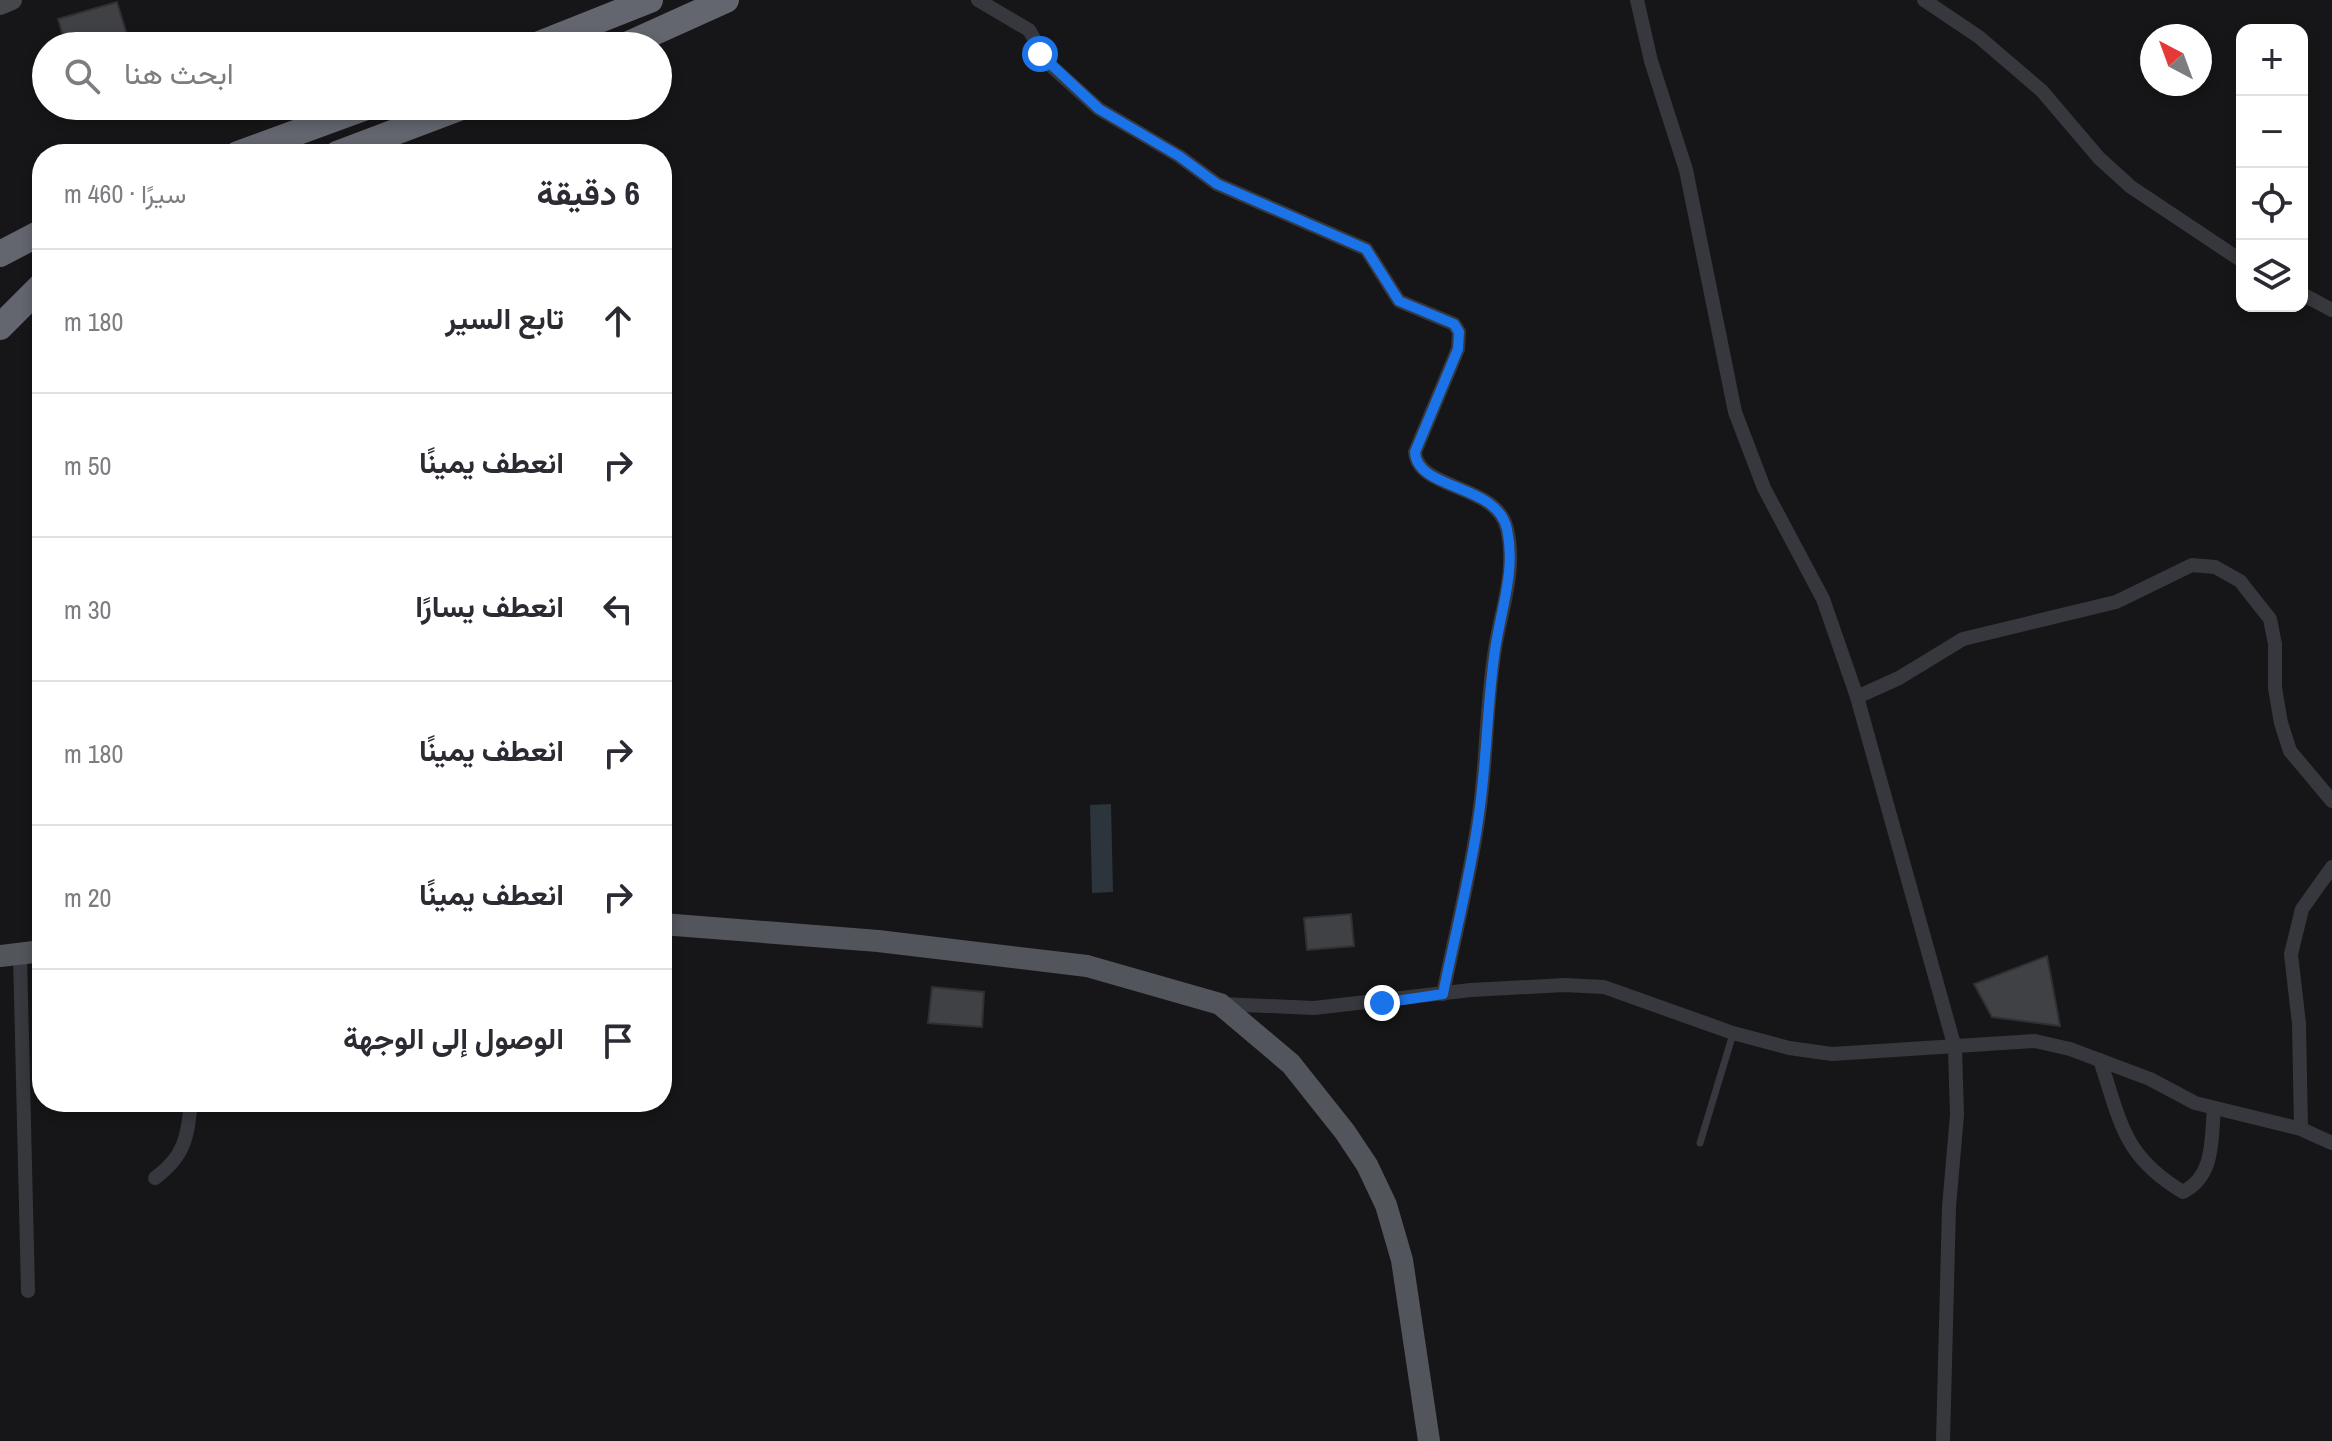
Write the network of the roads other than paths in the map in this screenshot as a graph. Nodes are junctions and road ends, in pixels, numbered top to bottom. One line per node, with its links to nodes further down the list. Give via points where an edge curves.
1 (12, 0): 7 (main road)
2 (650, 0): 8 (highway)
3 (726, 0): 9 (highway)
4 (978, 0): 28 (street, via 1029,30 1049,64 1099,109 1217,184 1366,249 1399,301 1454,324 1459,332 1458,349 1415,460 1424,472 1497,509 1508,530 1510,580 1495,650 1479,815)
5 (1637, 0): 23 (street, via 1686,170 1735,412 1764,488 1823,599)
6 (1932, 2): 16 (street, via 2042,91 2131,187)
7 (0, 5)
8 (569, 32)
9 (655, 32)
10 (331, 120): 12 (highway)
11 (427, 120): 13 (highway)
12 (265, 144)
13 (363, 144)
14 (32, 237): 15 (highway)
15 (0, 254)
16 (2236, 257)
17 (32, 280): 20 (highway)
18 (32, 295): 22 (highway)
19 (2308, 297): 21 (street)
20 (0, 299)
21 (2332, 310)
22 (0, 327)
23 (1857, 697): 24 (street, via 1963,639 2116,602 2192,565 2215,567 2240,581 2270,619 2285,737); 31 (street)
24 (2332, 801)
25 (2332, 867): 35 (street, via 2302,909 2291,954)
26 (672, 925): 29 (main road, via 893,942 1087,966)
27 (21, 954): 39 (street)
28 (1443, 994): 29 (street, via 1314,1008); 30 (street, via 1510,987 1604,987)
29 (1220, 1004): 40 (main road, via 1291,1064 1345,1132 1386,1205 1402,1260)
30 (1733, 1033): 31 (street, via 1832,1054); 36 (lane)
31 (1955, 1048): 32 (street, via 2035,1041); 41 (street, via 1957,1115 1949,1207)
32 (2100, 1060): 33 (street); 33 (street, via 2135,1154 2183,1192 2197,1185 2209,1165)
33 (2214, 1108): 35 (street)
34 (190, 1112): 38 (street, via 176,1163)
35 (2301, 1129): 37 (street)
36 (1700, 1143)
37 (2332, 1143)
38 (155, 1178)
39 (28, 1291)
40 (1429, 1441)
41 (1943, 1441)

